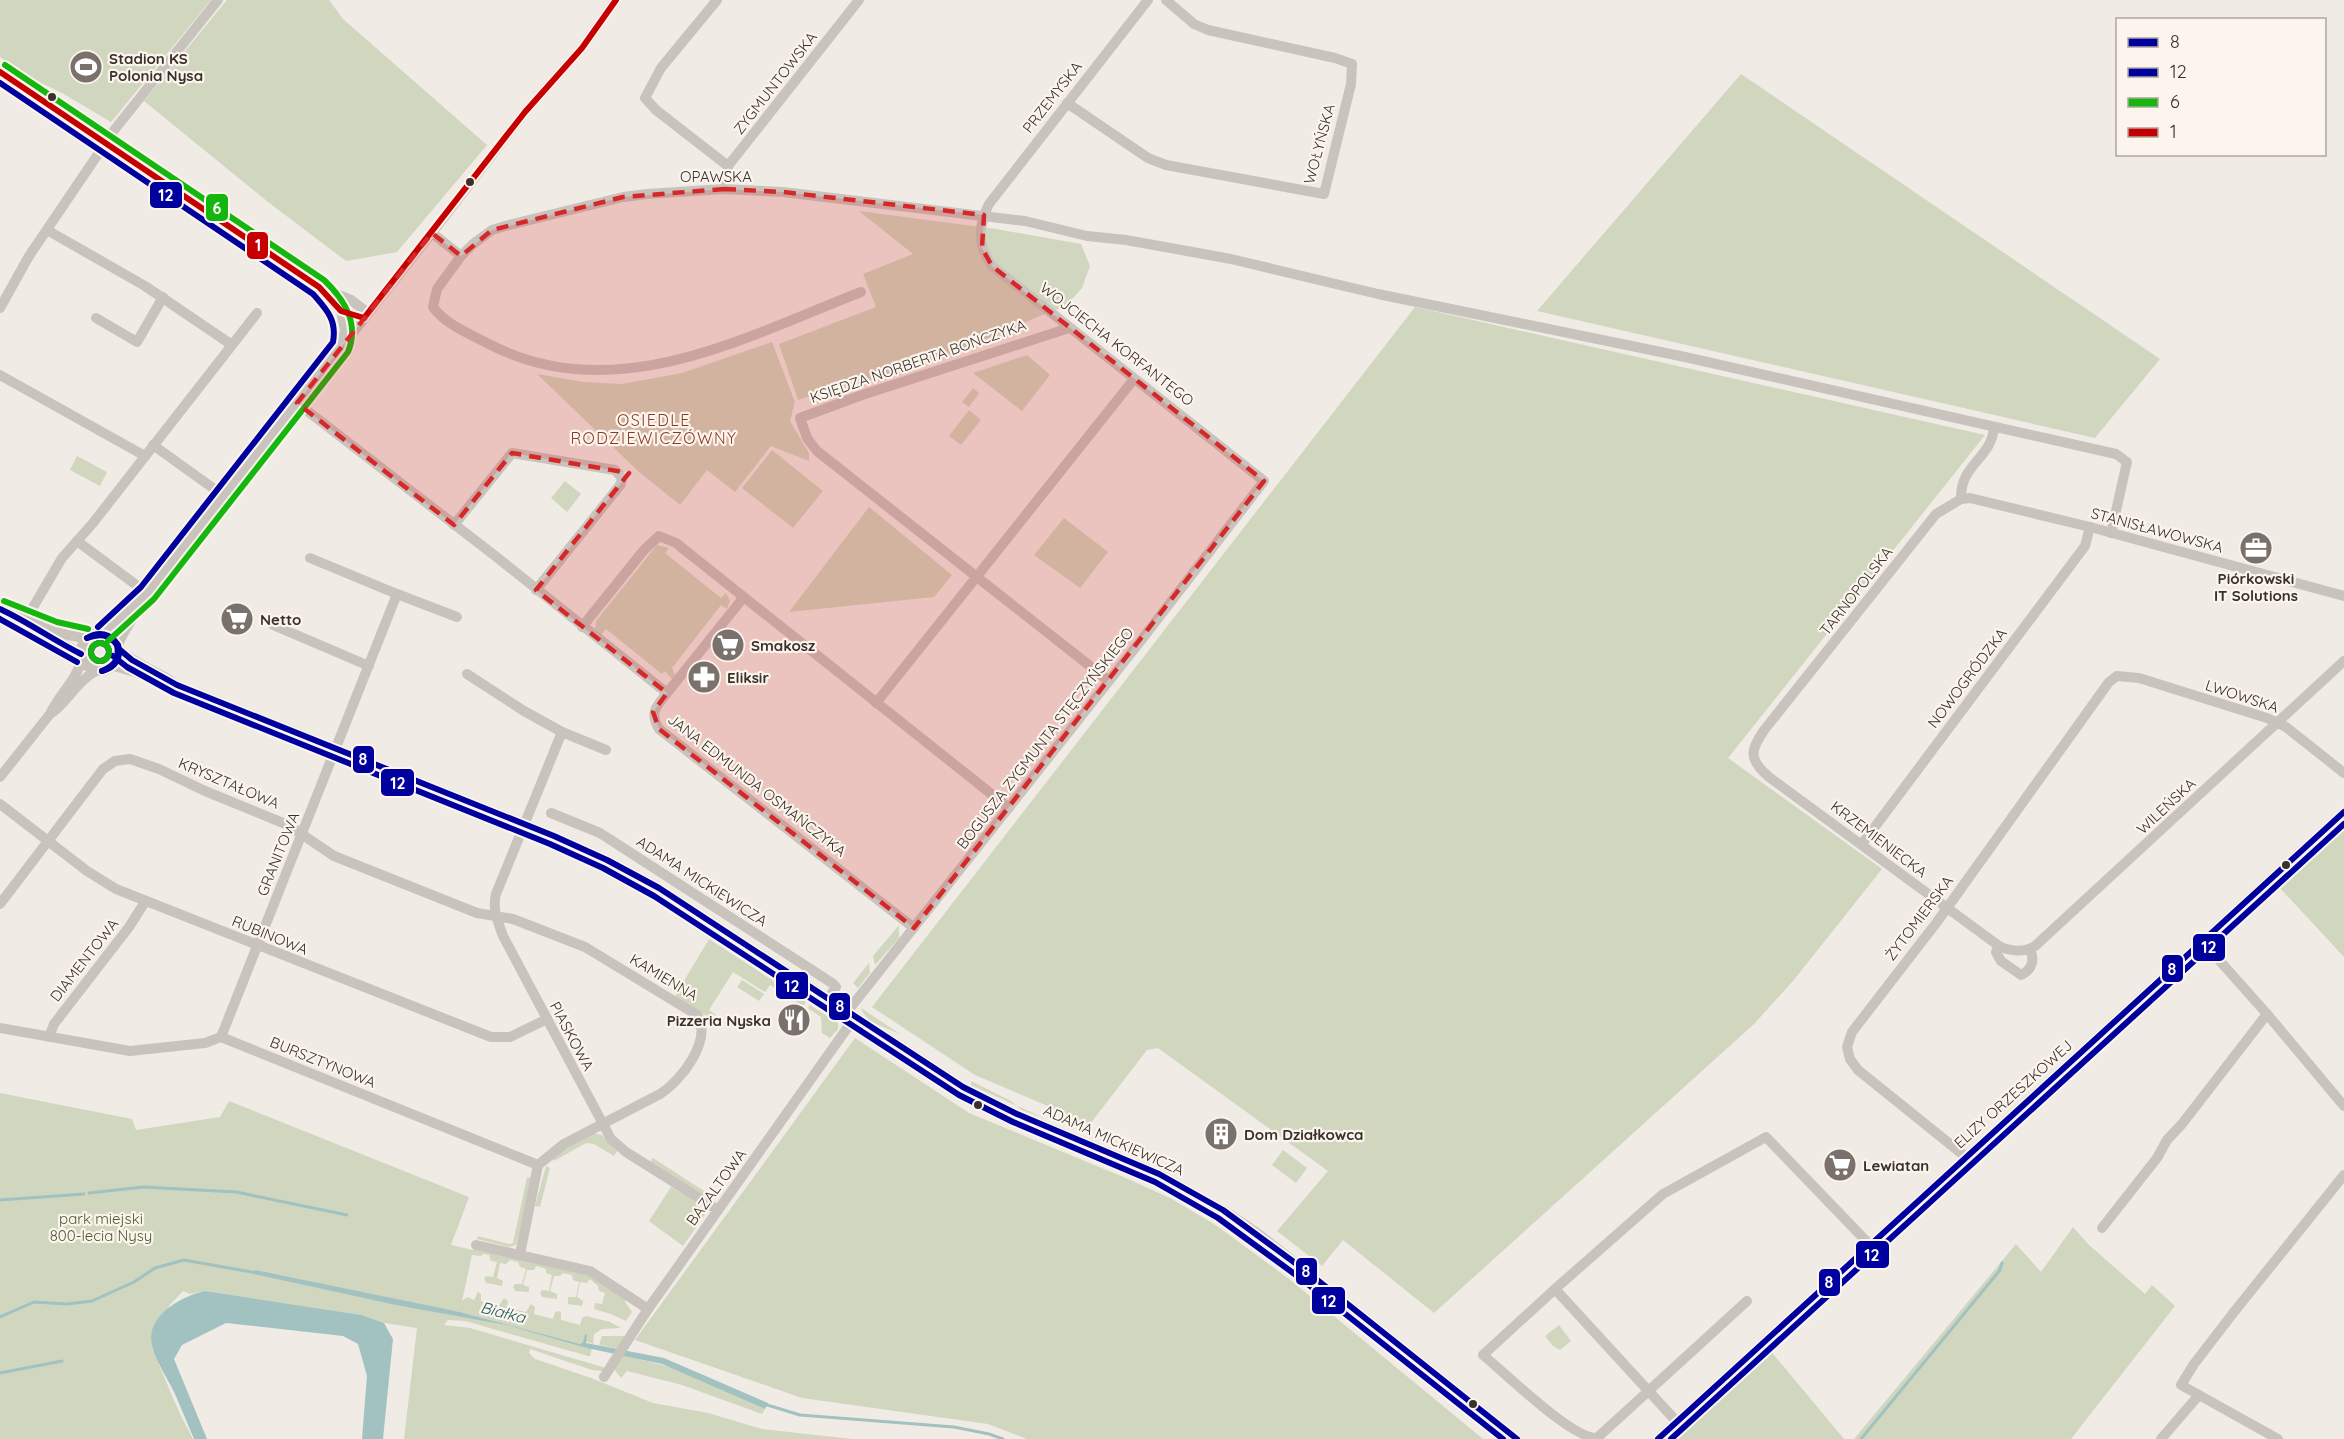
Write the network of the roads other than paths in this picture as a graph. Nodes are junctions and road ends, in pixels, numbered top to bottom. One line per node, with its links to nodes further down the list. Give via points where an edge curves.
1 (218, 0): 9 (street)
2 (616, 0): 14 (street, via 582,48 525,112)
3 (717, 0): 10 (street, via 661,68 645,98)
4 (859, 0): 10 (street, ZYGMUNTOWSKA)
5 (1148, 0): 8 (street, PRZEMYSKA)
6 (1166, 0): 8 (street, WOŁYŃSKA, via 1194,24 1208,30 1353,64 1324,194 1166,165 1148,158)
7 (0, 72): 9 (street)
8 (1067, 103): 12 (street, PRZEMYSKA, via 1003,184)
9 (105, 142): 13 (street); 16 (street)
10 (728, 166): 11 (street, ZYGMUNTOWSKA)
11 (724, 189): 12 (street, OPAWSKA); 15 (street, OPAWSKA, via 623,197 518,222 492,230)
12 (984, 215): 24 (street, WOJCIECHA KORFANTEGO, via 982,248 992,266); 30 (street, OPAWSKA, via 1231,259)
13 (47, 230): 18 (street); 19 (street)
14 (432, 233): 15 (street); 22 (street)
15 (461, 256): 17 (street, OPAWSKA, via 434,297 433,307 440,316 495,347 534,362 581,370 662,365)
16 (319, 287): 20 (street); 22 (street, via 351,300)
17 (861, 292)
18 (163, 297): 23 (street, via 137,342); 25 (street)
19 (0, 308)
20 (342, 311): 22 (street); 26 (street, via 345,330)
21 (257, 314): 25 (street)
22 (366, 315): 26 (street)
23 (96, 318)
24 (1069, 328): 28 (street, WOJCIECHA KORFANTEGO); 41 (street, KSIĘDZA NORBERTA BOŃCZYKA, via 800,418 817,451)
25 (232, 345): 31 (street)
26 (341, 346): 29 (street)
27 (0, 375): 32 (street)
28 (1134, 379): 33 (street, WOJCIECHA KORFANTEGO); 41 (street)
29 (297, 403): 34 (street); 36 (street, JANA EDMUNDA OSMAŃCZYKA)
30 (1994, 428): 35 (street, via 1993,441 1966,474); 38 (street, OPAWSKA, via 2116,454 2127,462)
31 (153, 445): 32 (street); 34 (street)
32 (145, 456): 39 (street)
33 (1264, 481): 62 (street, BOGUSZA ZYGMUNTA STĘCZYŃSKIEGO)
34 (224, 496): 43 (street)
35 (1961, 499): 37 (street, STANISŁAWOWSKA); 73 (street, TARNOPOLSKA, via 1936,514 1755,743 1755,760)
36 (454, 525): 42 (street, JANA EDMUNDA OSMAŃCZYKA); 42 (street, via 512,453 615,470 622,478 621,484)
37 (2090, 527): 38 (street, STANISŁAWOWSKA); 82 (street, NOWOGRÓDZKA, via 2085,546)
38 (2111, 533): 45 (street, STANISŁAWOWSKA)
39 (77, 542): 43 (street); 49 (street, via 62,558)
40 (310, 558): 44 (street)
41 (976, 577): 62 (street, KSIĘDZA NORBERTA BOŃCZYKA); 65 (street)
42 (536, 590): 51 (street, JANA EDMUNDA OSMAŃCZYKA)
43 (147, 593): 52 (street); 54 (street)
44 (397, 594): 48 (street); 58 (street)
45 (2344, 596)
46 (745, 599): 51 (street, via 676,543 658,536); 64 (street); 65 (street)
47 (0, 609): 49 (street)
48 (457, 617)
49 (25, 621): 53 (street); 55 (street)
50 (273, 625): 58 (street)
51 (582, 627): 64 (street, JANA EDMUNDA OSMAŃCZYKA)
52 (103, 634): 53 (street); 54 (street)
53 (87, 639): 55 (street)
54 (118, 647): 57 (street); 63 (street, ADAMA MICKIEWICZA, via 127,657)
55 (82, 656): 59 (street, via 88,667); 66 (street, via 80,666)
56 (2344, 660): 67 (street, WILEŃSKA)
57 (113, 666): 59 (street); 63 (street, ADAMA MICKIEWICZA)
58 (369, 666): 69 (street)
59 (96, 671): 66 (street)
60 (467, 674): 68 (street)
61 (2117, 676): 67 (street, LWOWSKA, via 2139,678); 86 (street, ŻYTOMIERSKA)
62 (1109, 681): 75 (street, BOGUSZA ZYGMUNTA STĘCZYŃSKIEGO)
63 (177, 685): 69 (street, ADAMA MICKIEWICZA)
64 (667, 693): 88 (street, JANA EDMUNDA OSMAŃCZYKA, via 653,712 659,729)
65 (876, 703): 75 (street)
66 (50, 714): 72 (street)
67 (2277, 722): 71 (street, LWOWSKA); 92 (street, WILEŃSKA)
68 (562, 732): 70 (street); 78 (street)
69 (336, 749): 78 (street, ADAMA MICKIEWICZA); 79 (street, GRANITOWA)
70 (606, 750)
71 (2344, 773)
72 (0, 777)
73 (1769, 777): 82 (street, KRZEMIENIECKA)
74 (0, 804): 81 (street, RUBINOWA)
75 (1009, 808): 88 (street, BOGUSZA ZYGMUNTA STĘCZYŃSKIEGO)
76 (2344, 812): 89 (street, ELIZY ORZESZKOWEJ)
77 (551, 813): 80 (street, ADAMA MICKIEWICZA)
78 (524, 825): 83 (street, ADAMA MICKIEWICZA); 87 (street, PIASKOWA, via 496,894)
79 (302, 833): 81 (street, KRYSZTAŁOWA, via 130,759 115,761 103,769); 87 (street, KRYSZTAŁOWA, via 334,856 477,913); 90 (street, GRANITOWA)
80 (600, 833): 83 (street); 93 (street, ADAMA MICKIEWICZA, via 832,983 836,987)
81 (49, 843): 84 (street, RUBINOWA, via 99,880); 85 (street, KRYSZTAŁOWA)
82 (1862, 844): 86 (street, KRZEMIENIECKA)
83 (591, 853): 93 (street, ADAMA MICKIEWICZA, via 659,888)
84 (145, 902): 90 (street, RUBINOWA); 98 (street, DIAMENTOWA, via 54,1024)
85 (0, 904)
86 (1947, 908): 91 (street, KRZEMIENIECKA); 102 (street, ŻYTOMIERSKA, via 1851,1032 1847,1047 1858,1070)
87 (496, 915): 96 (street, PIASKOWA); 101 (street, KAMIENNA, via 585,947 700,1020 702,1038 677,1081)
88 (914, 928): 94 (street, BOGUSZA ZYGMUNTA STĘCZYŃSKIEGO)
89 (2203, 942): 95 (street); 102 (street, ELIZY ORZESZKOWEJ)
90 (258, 946): 96 (street, RUBINOWA, via 491,1037 510,1037); 99 (street, GRANITOWA)
91 (1999, 946): 92 (street); 92 (street, KRZEMIENIECKA, via 1996,952 2001,962 2021,975 2032,963)
92 (2030, 950)
93 (828, 999): 94 (street, ADAMA MICKIEWICZA)
94 (851, 1014): 105 (street, BAZALTOWA); 117 (street, ADAMA MICKIEWICZA, via 963,1087 1159,1174 1223,1210 1306,1271)
95 (2267, 1014): 100 (street); 106 (street)
96 (547, 1019): 101 (street, PIASKOWA)
97 (0, 1028): 98 (street)
98 (49, 1037): 99 (street, via 130,1052 205,1043)
99 (221, 1037): 103 (street, BURSZTYNOWA)
100 (2344, 1106)
101 (602, 1125): 103 (street, KAMIENNA, via 564,1144); 105 (street, PIASKOWA, via 616,1145)
102 (1966, 1157): 108 (street, ELIZY ORZESZKOWEJ)
103 (538, 1165): 109 (street)
104 (2344, 1175): 115 (street, via 2194,1364 2181,1385)
105 (718, 1210): 112 (street, BAZALTOWA)
106 (2102, 1228)
107 (476, 1245): 109 (street)
108 (1870, 1245): 110 (street, via 1766,1137 1663,1194); 116 (street, ELIZY ORZESZKOWEJ)
109 (520, 1254): 112 (street, via 590,1271)
110 (1555, 1289): 114 (street); 114 (street, via 1483,1354 1564,1424 1592,1438 1597,1438)
111 (1747, 1301): 114 (street)
112 (648, 1309): 113 (street, BAZALTOWA)
113 (604, 1377)
114 (1649, 1391): 116 (street)
115 (2199, 1395): 119 (street); 120 (street)
116 (1677, 1422): 118 (street, ELIZY ORZESZKOWEJ)
117 (1516, 1439)
118 (1658, 1439)
119 (2161, 1439)
120 (2278, 1439)

